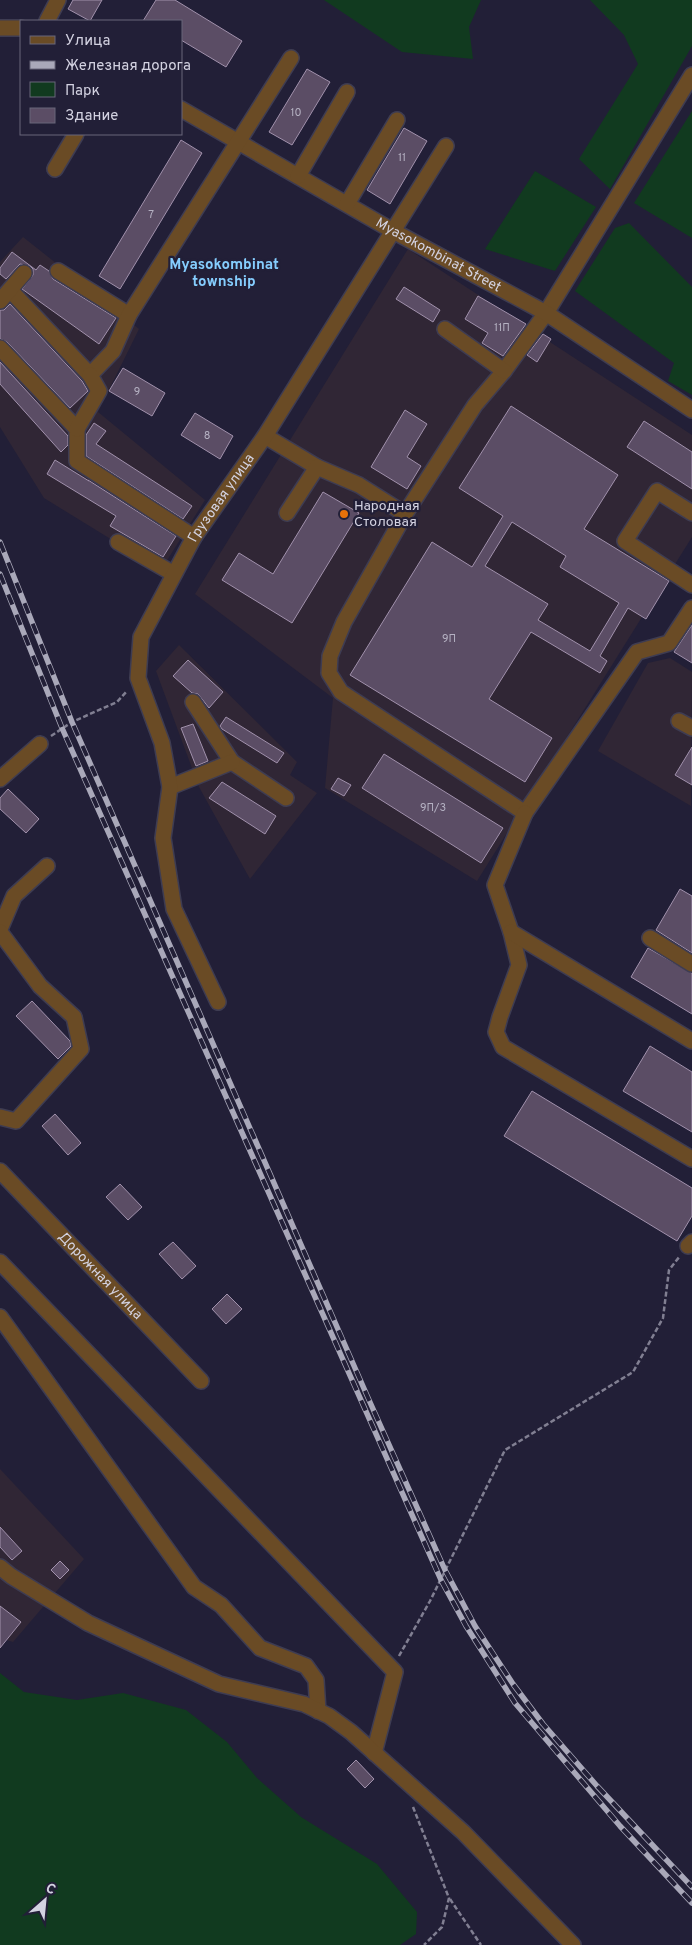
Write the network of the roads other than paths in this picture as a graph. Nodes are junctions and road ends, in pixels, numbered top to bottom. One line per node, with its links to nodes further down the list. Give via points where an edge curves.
1 (58, 0): 2 (street)
2 (48, 20)
3 (0, 28): 4 (street)
4 (20, 28)
5 (291, 58): 11 (street)
6 (692, 75): 20 (street)
7 (347, 92): 14 (street)
8 (182, 109): 11 (street, Myasokombinat Street)
9 (397, 120): 15 (street)
10 (75, 135): 13 (street)
11 (238, 142): 14 (street, Myasokombinat Street); 21 (street)
12 (446, 146): 16 (street, Грузовая улица)
13 (54, 169)
14 (298, 176): 15 (street, Myasokombinat Street)
15 (347, 204): 16 (street, Myasokombinat Street)
16 (393, 230): 20 (street, Myasokombinat Street); 28 (street, Грузовая улица)
17 (58, 271): 21 (street)
18 (24, 273): 19 (street)
19 (5, 296): 25 (street)
20 (546, 313): 24 (street); 26 (street, Myasokombinat Street)
21 (129, 315): 25 (street, via 113,351)
22 (445, 330): 24 (street)
23 (0, 348): 27 (street)
24 (504, 371): 32 (street, via 475,405)
25 (90, 375): 27 (street, via 99,391)
26 (692, 410)
27 (77, 430): 33 (street, via 78,461)
28 (265, 436): 29 (street); 33 (street, Грузовая улица)
29 (316, 467): 30 (street); 32 (street, via 359,485)
30 (287, 513)
31 (692, 513): 36 (street, via 657,491 625,541)
32 (405, 514): 44 (street, via 344,622 330,656 329,673 341,692)
33 (194, 536): 35 (street, Грузовая улица)
34 (118, 542): 35 (street)
35 (174, 574): 42 (street, Грузовая улица, via 141,637 138,678 162,743)
36 (692, 585)
37 (692, 608): 44 (street, via 669,643 637,652)
38 (193, 702): 40 (street)
39 (40, 744): 41 (street)
40 (232, 762): 42 (street); 43 (street)
41 (0, 779)
42 (170, 787): 50 (street, Грузовая улица, via 163,838 174,909)
43 (286, 798)
44 (525, 813): 47 (street, via 495,885)
45 (47, 866): 46 (street, via 14,896)
46 (0, 931): 52 (street, via 40,986 74,1017 81,1049 16,1121)
47 (511, 932): 51 (street); 53 (street, via 519,965 496,1032 503,1047)
48 (650, 938): 49 (street)
49 (692, 964)
50 (218, 1002)
51 (692, 1041)
52 (0, 1117)
53 (692, 1159)
54 (0, 1171): 57 (street, Дорожная улица)
55 (0, 1262): 60 (street, via 395,1672)
56 (0, 1317): 59 (street, via 194,1587 222,1605 260,1648 306,1666 316,1680)
57 (201, 1381)
58 (0, 1567): 59 (street, via 88,1623 219,1684 280,1698)
59 (318, 1711): 60 (street, via 329,1716)
60 (374, 1753): 61 (street, via 463,1832)
61 (567, 1943)

